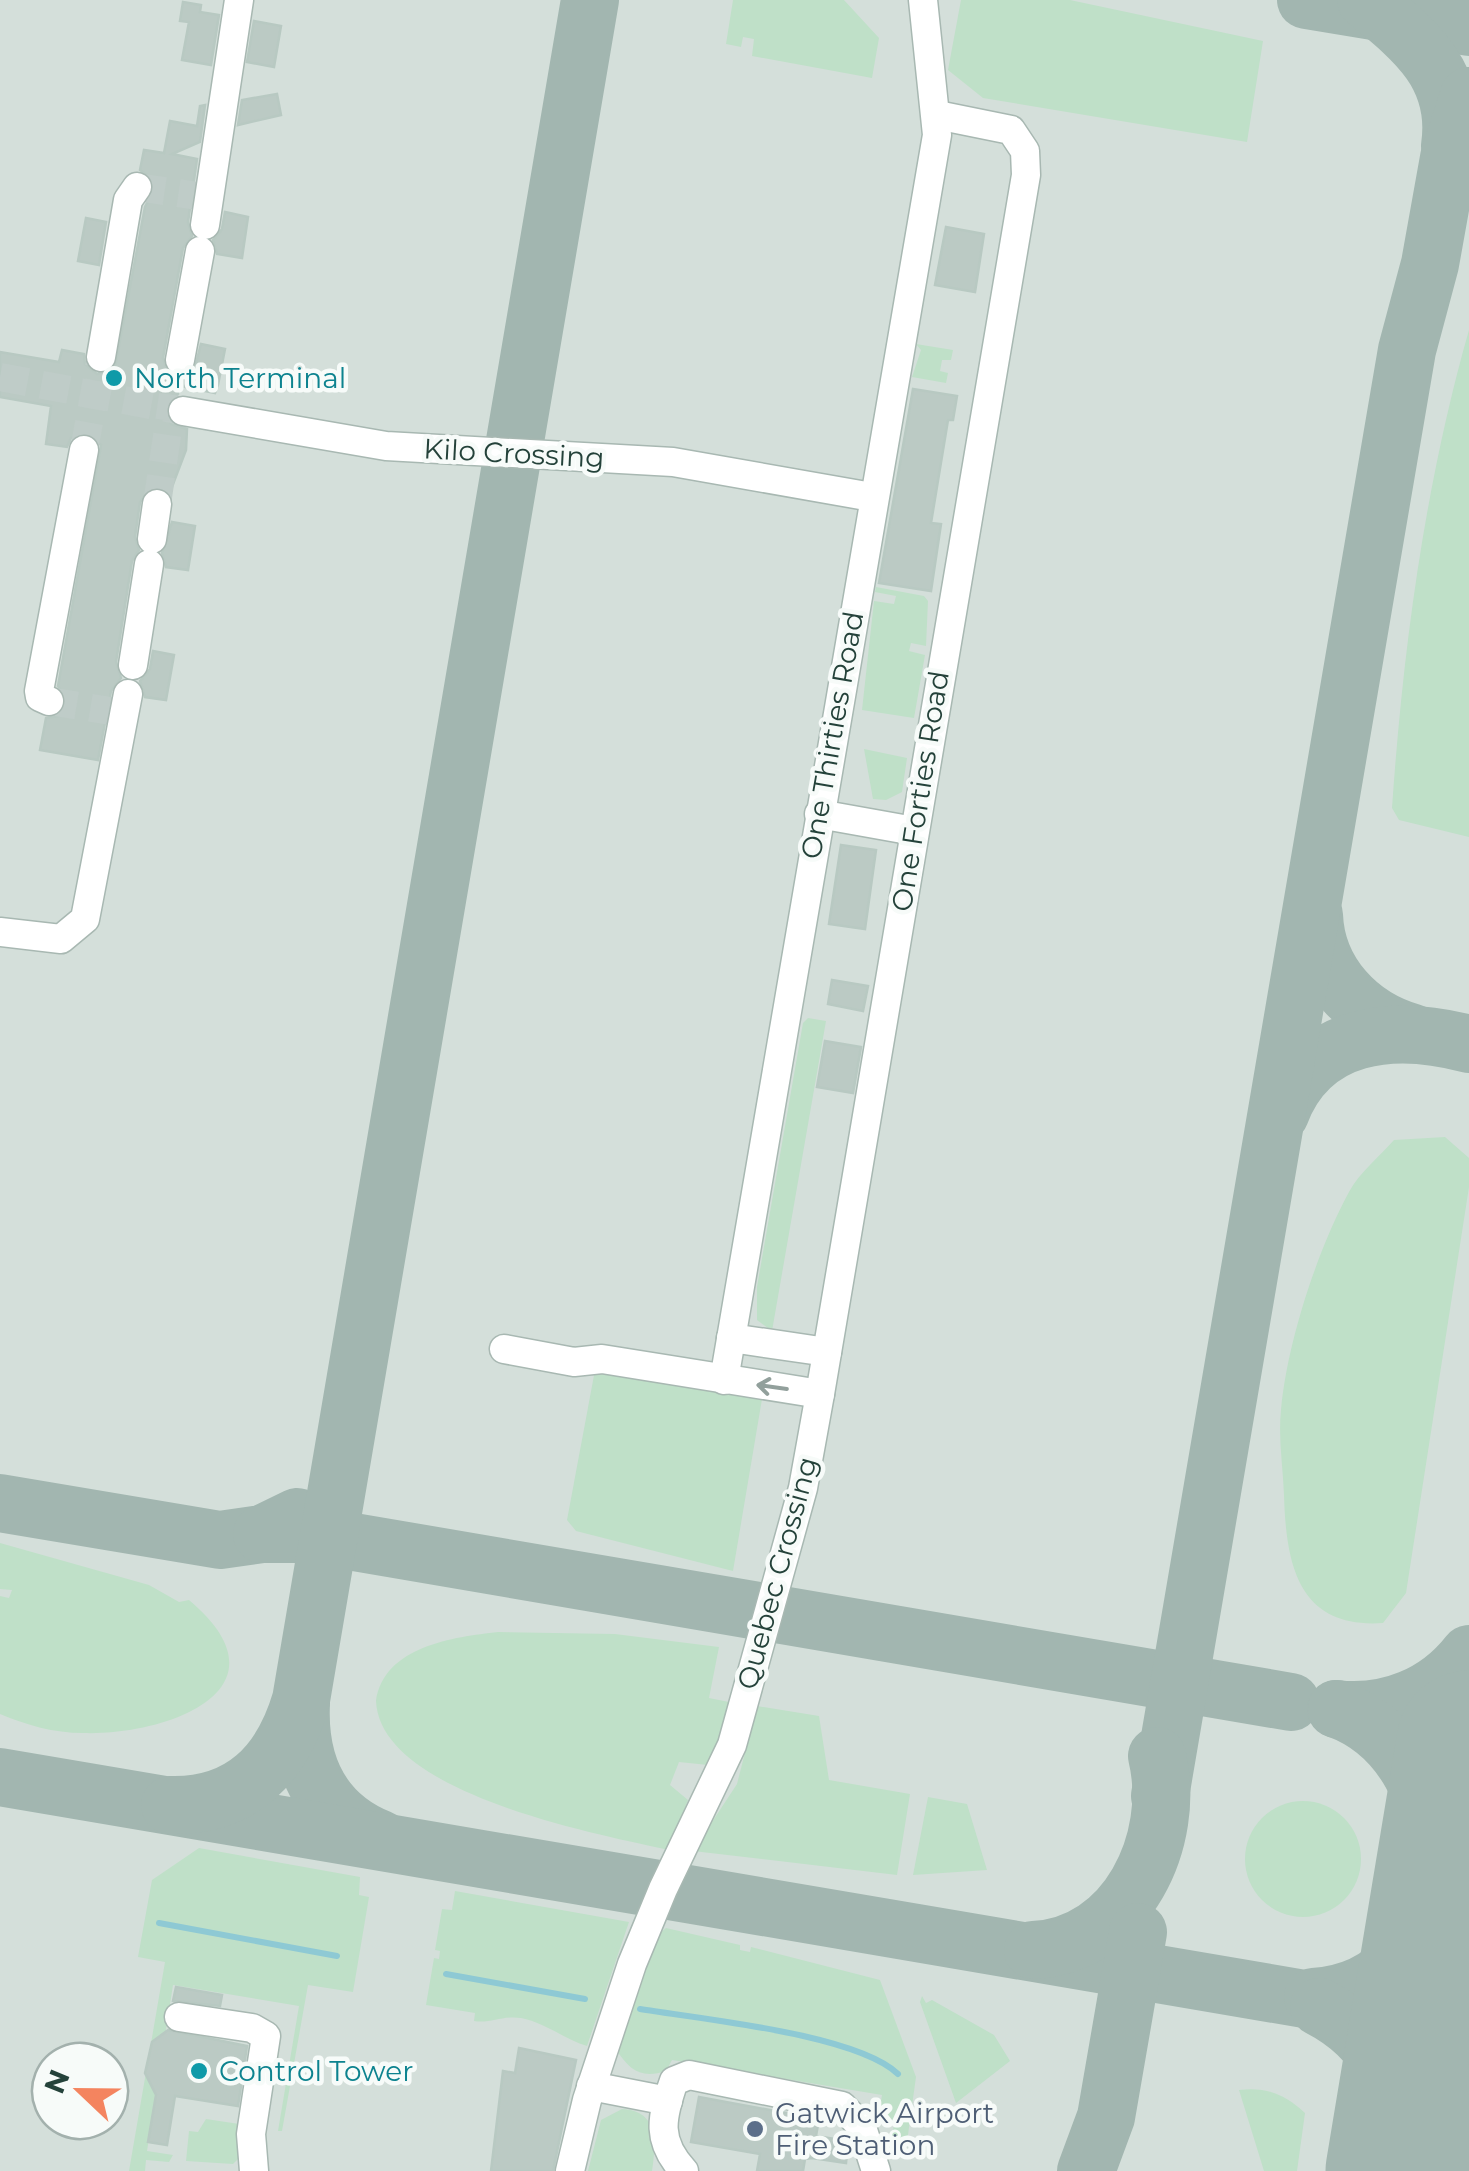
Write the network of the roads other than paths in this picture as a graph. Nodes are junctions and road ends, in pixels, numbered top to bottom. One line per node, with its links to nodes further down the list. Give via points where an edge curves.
1 (923, 0): 3 (lane, One Thirties Road)
2 (240, 1): 7 (lane, Kilo Crossing, via 178,388 373,444 655,460)
3 (935, 103): 7 (lane, One Thirties Road); 13 (lane, One Forties Road, via 1001,126 1022,141 1026,175)
4 (137, 187): 5 (lane, via 128,200)
5 (101, 357)
6 (84, 450): 10 (lane)
7 (872, 497): 12 (lane, One Thirties Road)
8 (157, 504): 9 (lane)
9 (133, 666)
10 (44, 696)
11 (124, 709): 14 (lane, via 85,920 61,939)
12 (819, 814): 13 (lane); 15 (lane, One Thirties Road)
13 (914, 831): 17 (lane, One Forties Road)
14 (0, 932)
15 (731, 1338): 17 (lane); 18 (lane, One Thirties Road)
16 (504, 1350): 18 (lane)
17 (827, 1352): 19 (lane, One Forties Road)
18 (724, 1380): 19 (lane, one-way to 18)
19 (820, 1394): 20 (lane, One Forties Road)
20 (812, 1442): 22 (lane, Quebec Crossing, via 722,1770 643,1935)
21 (179, 2016): 24 (lane, via 266,2036 252,2134)
22 (591, 2086): 23 (lane); 25 (lane, Quebec Crossing)
23 (668, 2101): 26 (lane, via 664,2146); 27 (lane, via 674,2081 689,2075 830,2101 857,2118)
24 (254, 2171)
25 (570, 2171)
26 (684, 2171)
27 (876, 2171)

